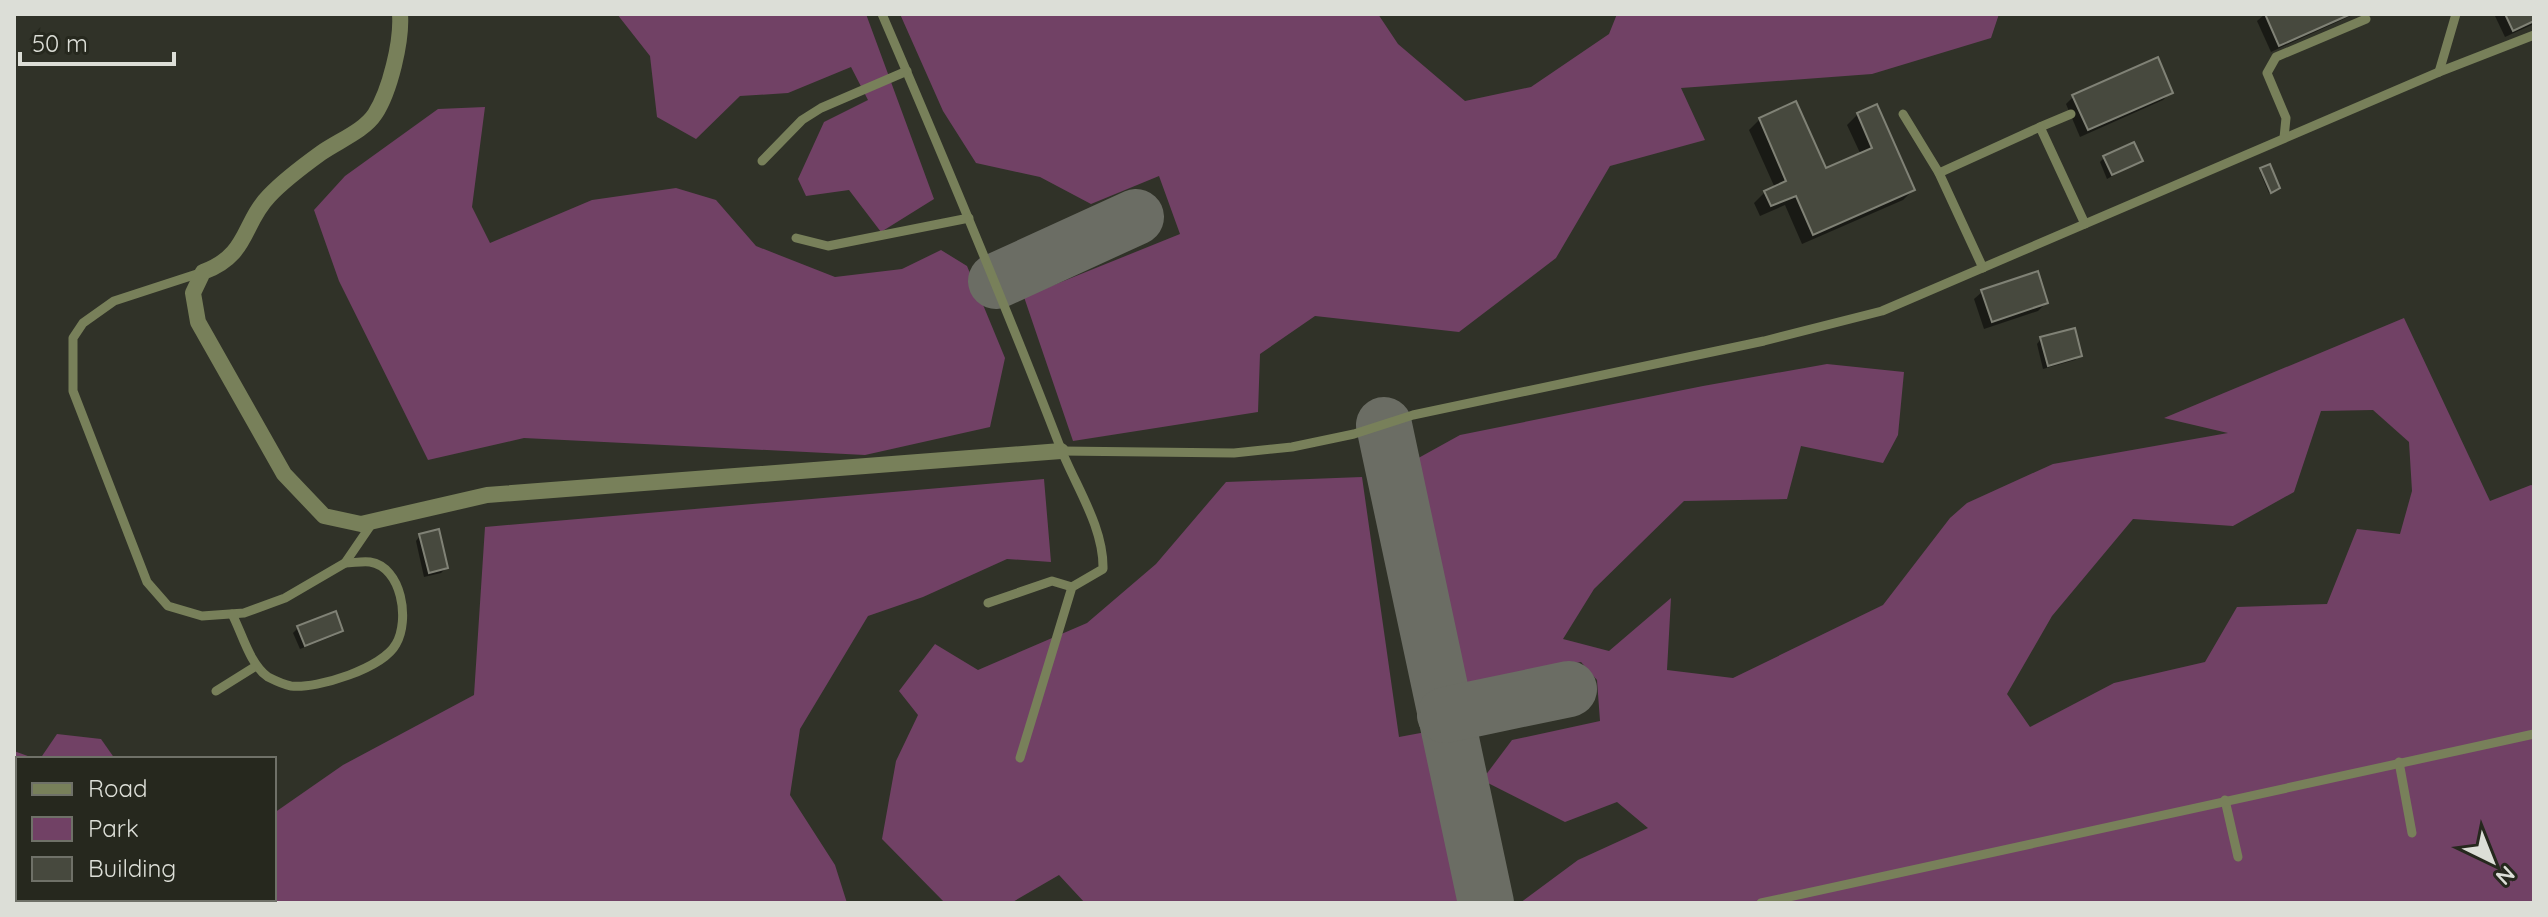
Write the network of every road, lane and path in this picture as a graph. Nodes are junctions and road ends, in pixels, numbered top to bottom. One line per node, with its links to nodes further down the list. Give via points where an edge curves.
1 (400, 14): 18 (street, via 397,51 374,116 267,197 241,245 219,266)
2 (882, 14): 6 (lane)
3 (2456, 14): 7 (lane)
4 (2366, 19): 11 (lane, via 2276,57 2267,73 2286,118)
5 (2534, 35): 7 (lane)
6 (907, 71): 12 (lane, via 821,108); 14 (lane)
7 (2439, 72): 11 (lane)
8 (1903, 114): 13 (lane)
9 (2071, 114): 10 (lane)
10 (2040, 127): 13 (lane); 15 (lane)
11 (2284, 138): 15 (lane)
12 (762, 161)
13 (1939, 173): 17 (lane)
14 (969, 218): 16 (lane, via 828,246); 19 (lane)
15 (2085, 224): 17 (lane)
16 (796, 238)
17 (1983, 268): 19 (lane, via 1867,315 1413,415 1292,447 1234,453)
18 (203, 272): 20 (street, via 193,293 198,322 284,474 324,516 361,524); 24 (lane, via 114,301 83,323 73,338 73,391 147,582 168,606 202,616)
19 (1061, 451): 20 (street, via 487,495); 22 (lane, via 1103,548 1103,569)
20 (373, 521): 21 (lane)
21 (345, 563): 24 (lane, via 285,598); 25 (lane, via 371,562 387,571 399,589 404,606 395,647 368,667 332,681 291,686)
22 (1072, 587): 23 (lane, via 1052,581); 28 (lane)
23 (988, 603)
24 (232, 614): 25 (lane)
25 (256, 666): 26 (lane)
26 (216, 691)
27 (2534, 734): 29 (lane)
28 (1020, 758)
29 (2399, 762): 30 (lane); 31 (lane)
30 (2225, 800): 32 (lane); 33 (lane)
31 (2412, 833)
32 (2238, 857)
33 (1761, 903)

